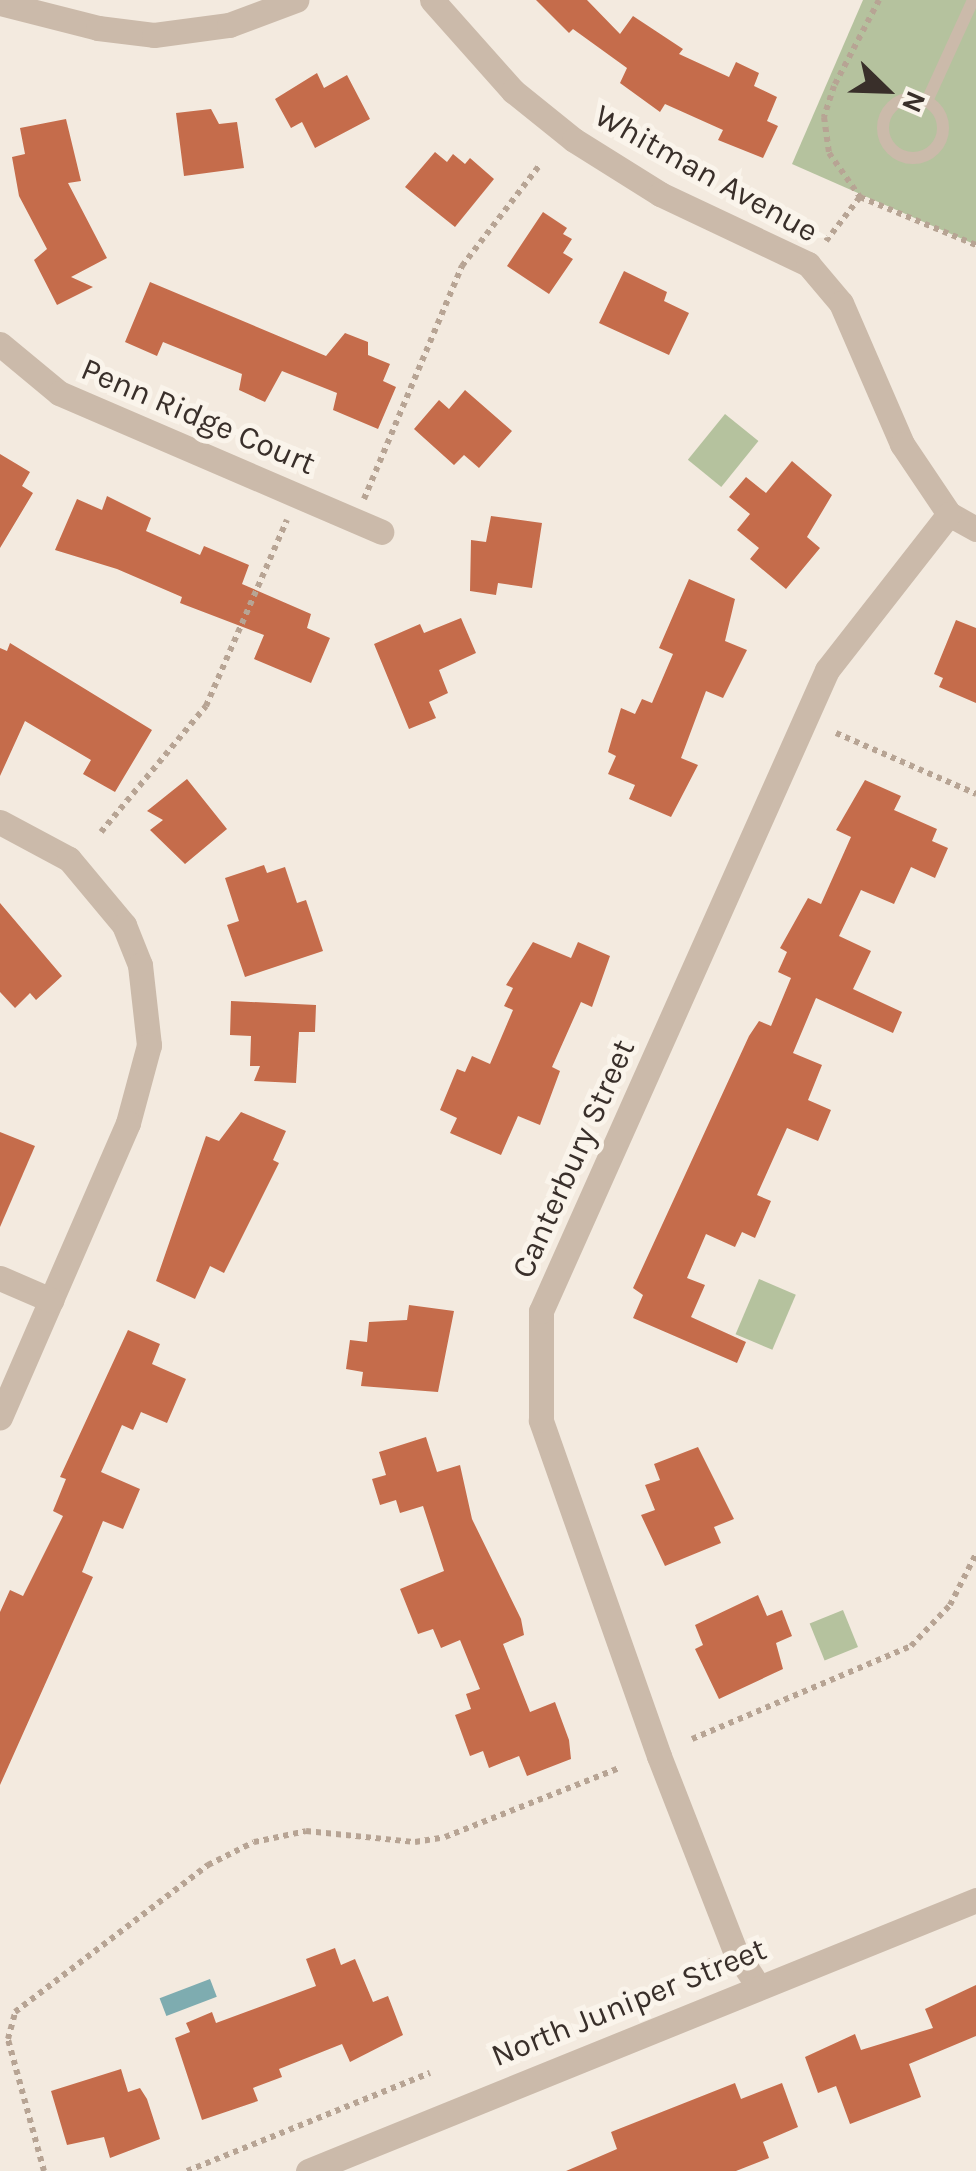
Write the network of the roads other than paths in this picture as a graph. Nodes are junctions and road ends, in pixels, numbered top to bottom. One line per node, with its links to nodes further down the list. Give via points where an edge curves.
1 (296, 0): 4 (street, via 230,25 154,35)
2 (432, 0): 7 (street, Whitman Avenue, via 513,91 599,158 808,264 840,303 902,444)
3 (973, 0): 5 (lane)
4 (0, 3)
5 (927, 101): 5 (lane, via 904,99 886,114 884,138 900,155 923,157 940,142 942,118)
6 (0, 344): 9 (street, Penn Ridge Court, via 59,393)
7 (949, 514): 8 (street, Whitman Avenue); 15 (street, Canterbury Street, via 827,670 541,1312 540,1420 666,1774 735,1952)
8 (976, 528)
9 (381, 532)
10 (0, 822): 12 (street, via 69,859 100,889 140,965 148,1008 141,1088)
11 (0, 1278): 12 (street)
12 (51, 1300): 13 (street)
13 (0, 1417)
14 (976, 1900): 15 (street, North Juniper Street)
15 (758, 1986): 16 (street, North Juniper Street)
16 (308, 2171)

